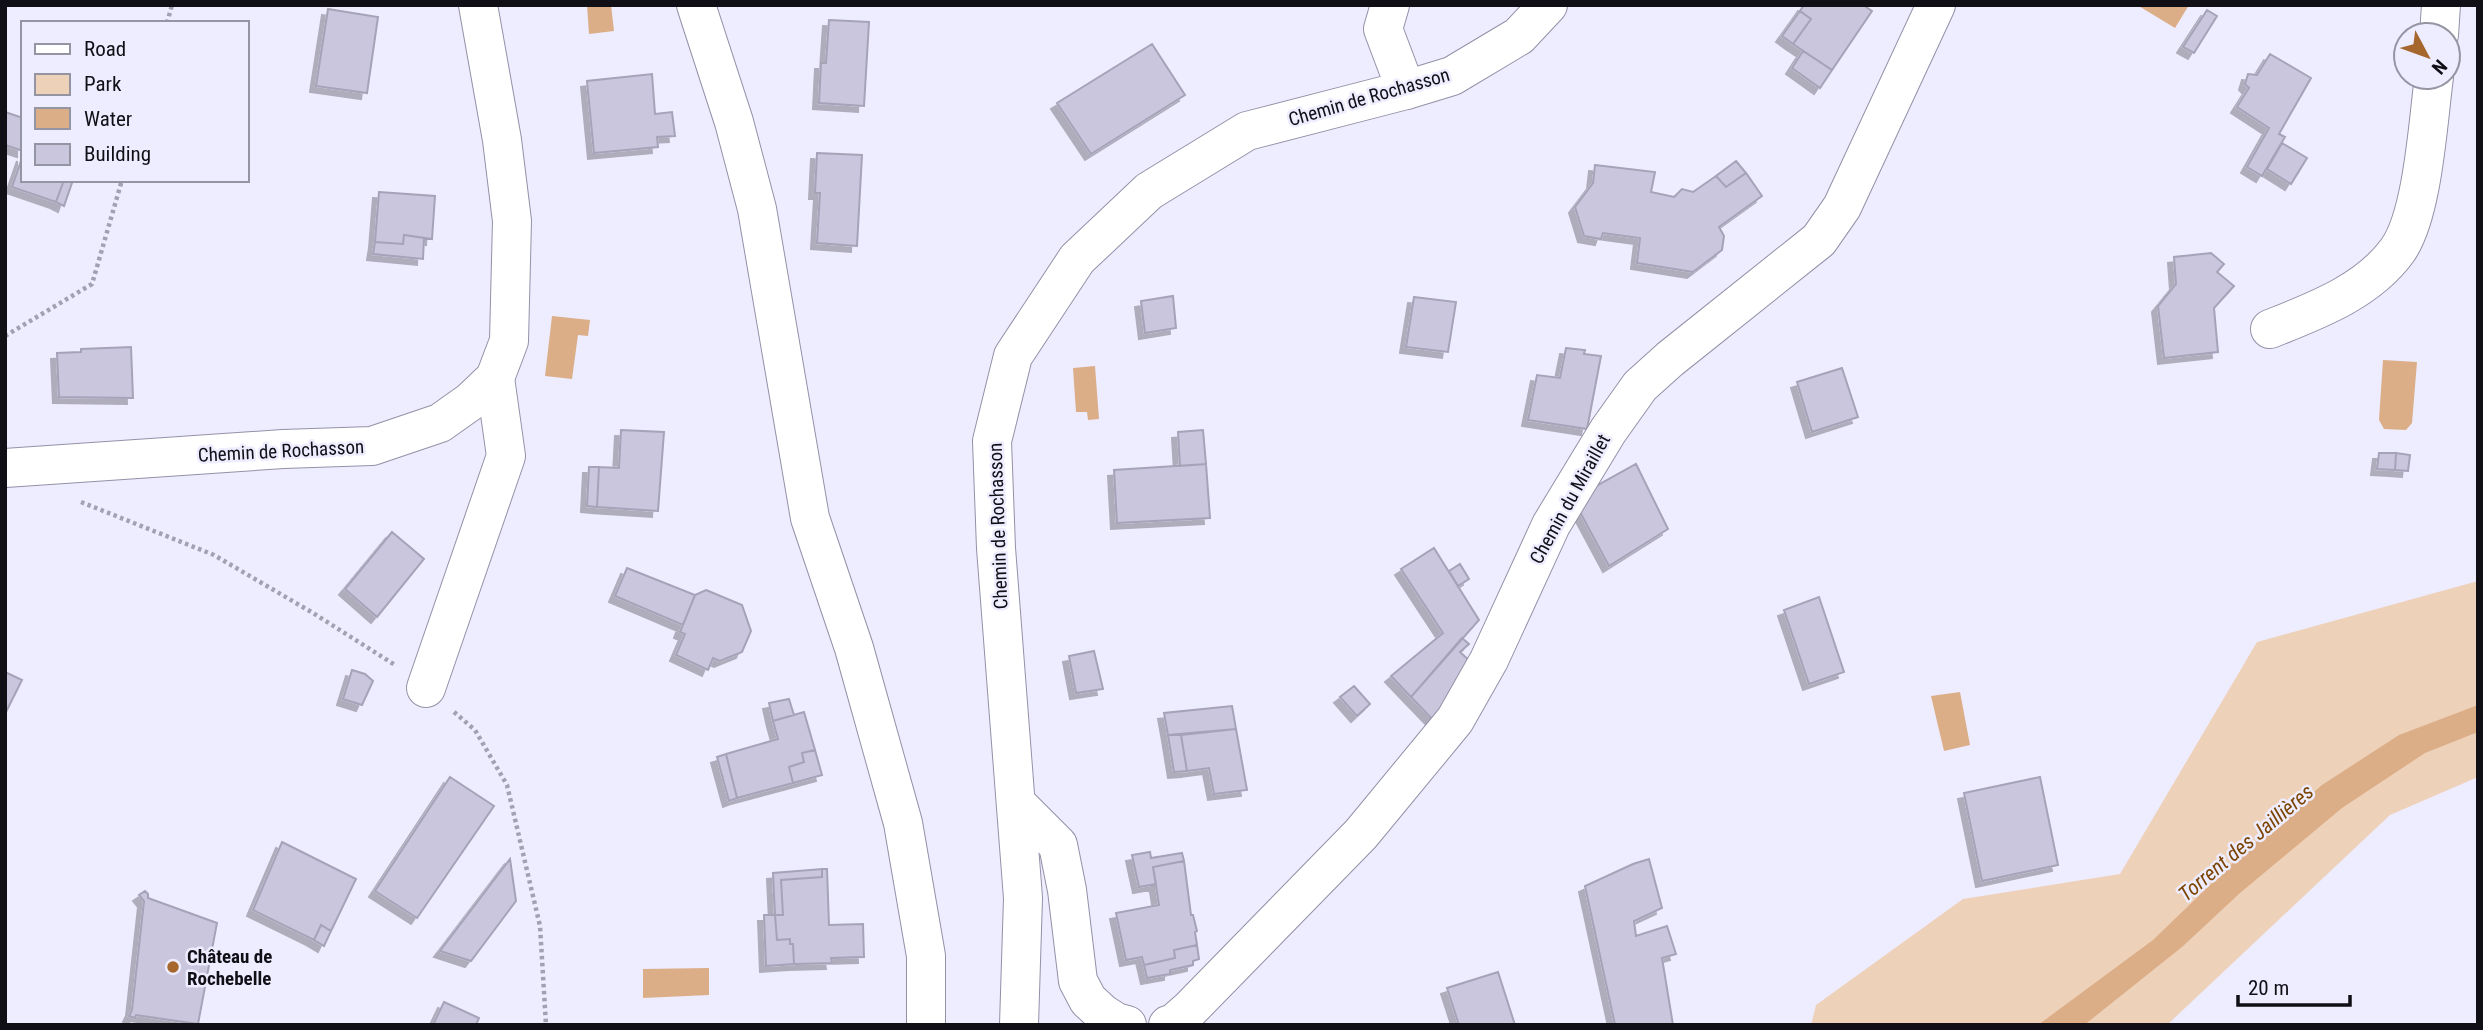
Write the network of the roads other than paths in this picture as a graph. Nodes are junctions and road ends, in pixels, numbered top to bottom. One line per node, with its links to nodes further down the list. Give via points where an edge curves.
1 (478, 5): 9 (street, Chemin de Rochasson, via 512,221 509,341)
2 (696, 5): 13 (street, via 757,209 810,518 854,648 903,823 926,956)
3 (1390, 5): 6 (street, via 1383,29)
4 (1548, 5): 6 (street, Chemin de Rochasson, via 1519,36 1497,50 1452,76)
5 (1936, 5): 16 (street, Chemin du Miraillet, via 1842,207 1819,240 1640,386 1551,525 1489,660 1455,720 1362,834 1190,1009)
6 (1406, 90): 12 (street, Chemin de Rochasson, via 1247,131 1149,191 1077,259 1013,356 992,441)
7 (2432, 91): 8 (street, via 2420,187 2399,249 2374,275 2342,297)
8 (2270, 329)
9 (495, 378): 10 (street, Chemin de Rochasson, via 440,423 372,446); 11 (street, via 506,456)
10 (5, 468)
11 (426, 688)
12 (1016, 803): 14 (street, Chemin de Rochasson, via 1023,898); 15 (street, via 1058,845 1078,981 1102,1013)
13 (926, 1025)
14 (1019, 1025)
15 (1127, 1025)
16 (1168, 1025)

